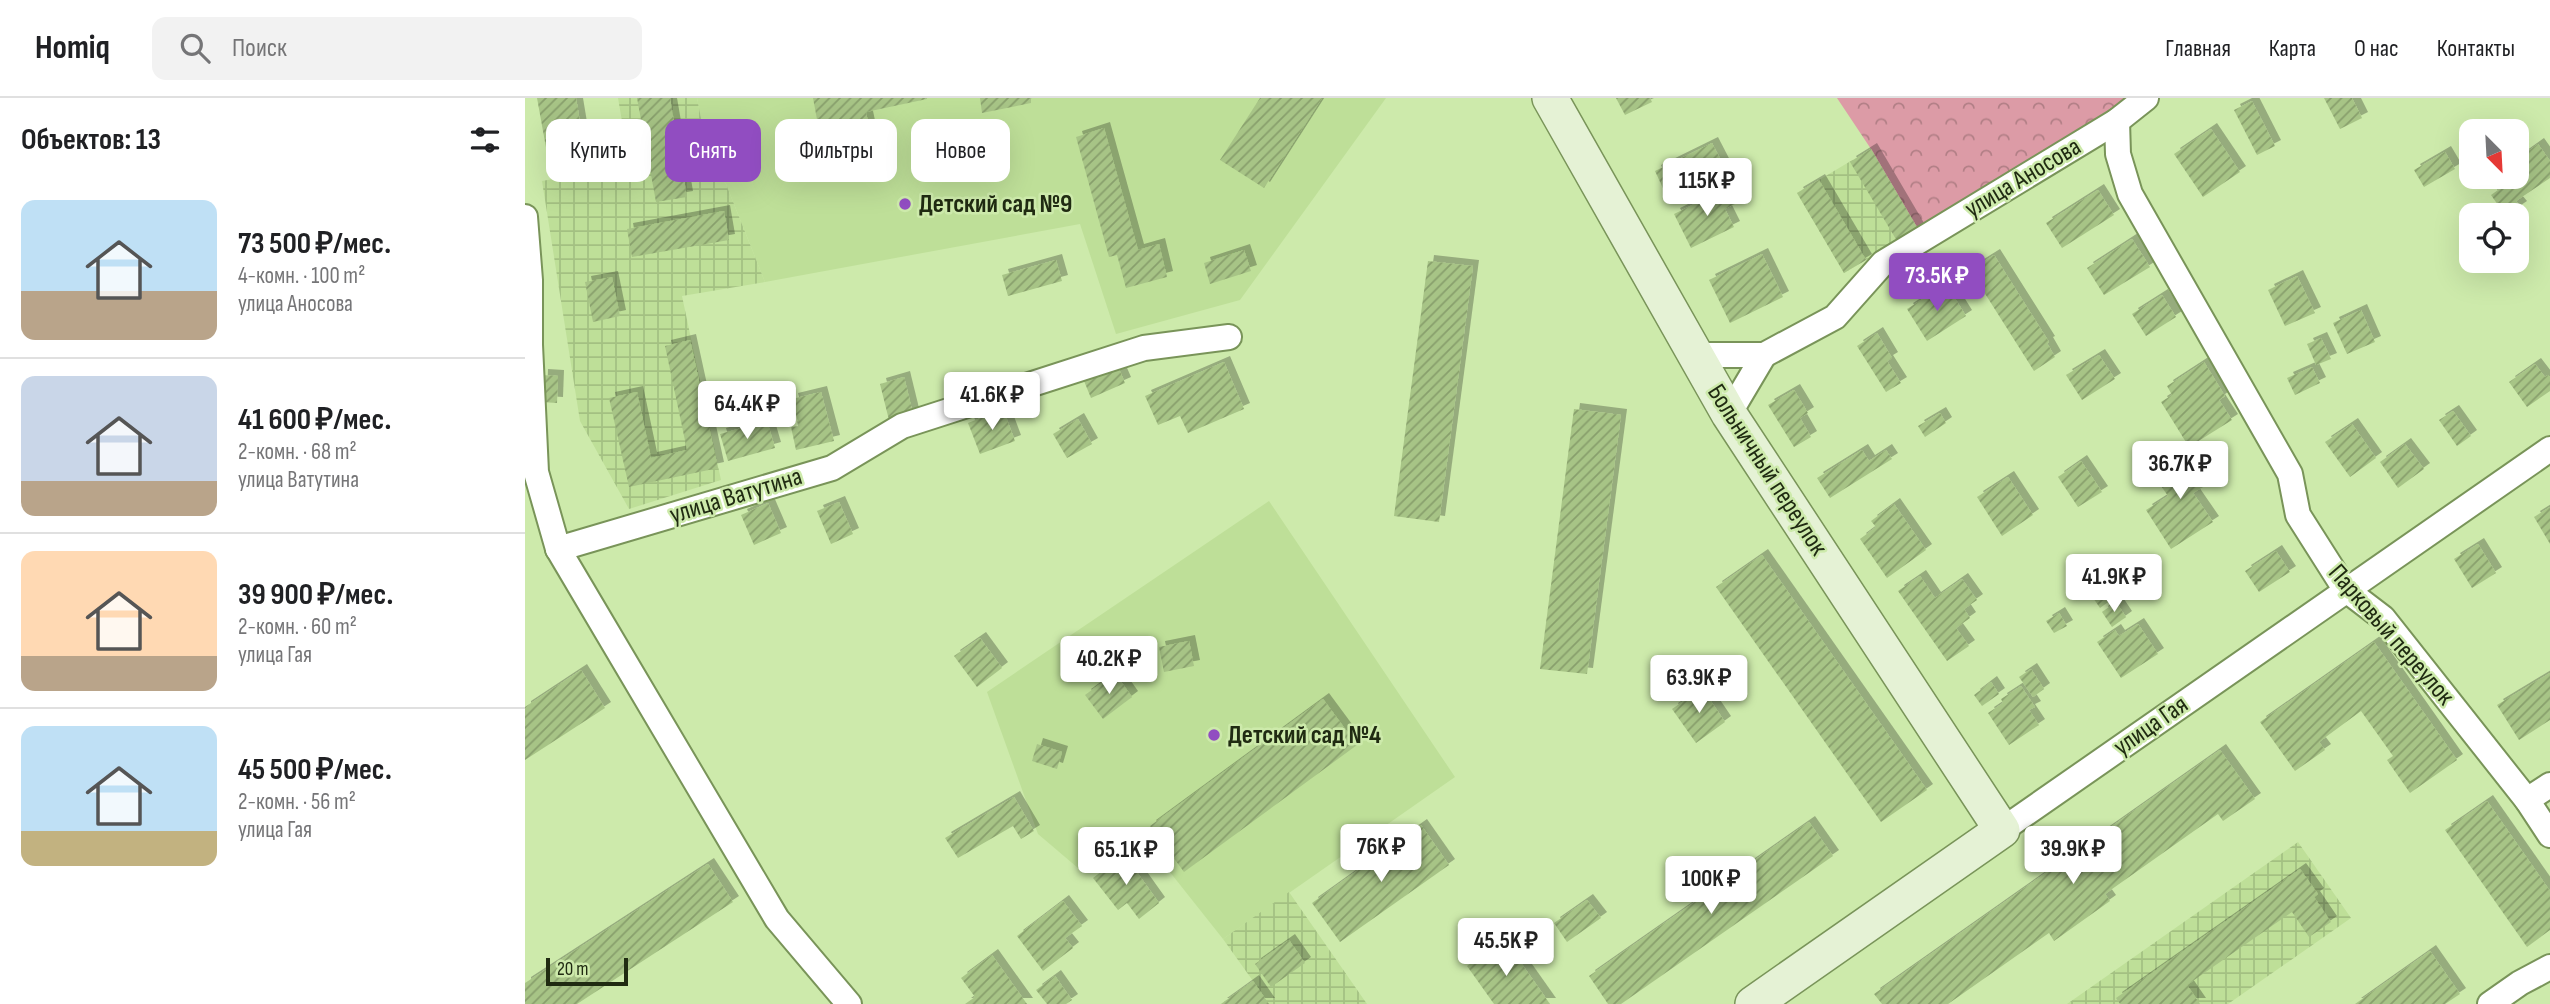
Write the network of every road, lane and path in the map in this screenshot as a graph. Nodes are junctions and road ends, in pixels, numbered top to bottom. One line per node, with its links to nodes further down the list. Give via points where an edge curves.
1 (1550, 98): 6 (street, Больничный переулок)
2 (2146, 98): 3 (street, улица Аносова)
3 (2117, 121): 7 (street, улица Аносова, via 1883,263 1835,317); 11 (street, Парковый переулок, via 2118,154 2130,194 2290,474 2298,515)
4 (525, 217): 10 (street, via 536,472)
5 (1229, 337): 10 (street, улица Ватутина, via 1144,348 902,426 832,468)
6 (1695, 355): 7 (street, улица Аносова); 8 (street, Больничный переулок)
7 (1764, 355): 8 (street)
8 (1729, 414): 14 (street, Больничный переулок)
9 (2550, 449): 11 (street, улица Гая)
10 (558, 549): 17 (street, via 778,919)
11 (2345, 589): 13 (street, Парковый переулок, via 2383,618); 14 (street, улица Гая)
12 (2550, 785): 13 (street)
13 (2527, 800): 15 (street, Парковый переулок)
14 (2002, 830): 18 (street, улица Гая)
15 (2550, 835)
16 (2550, 967): 19 (street)
17 (849, 1004)
18 (1753, 1004)
19 (2490, 1004)

